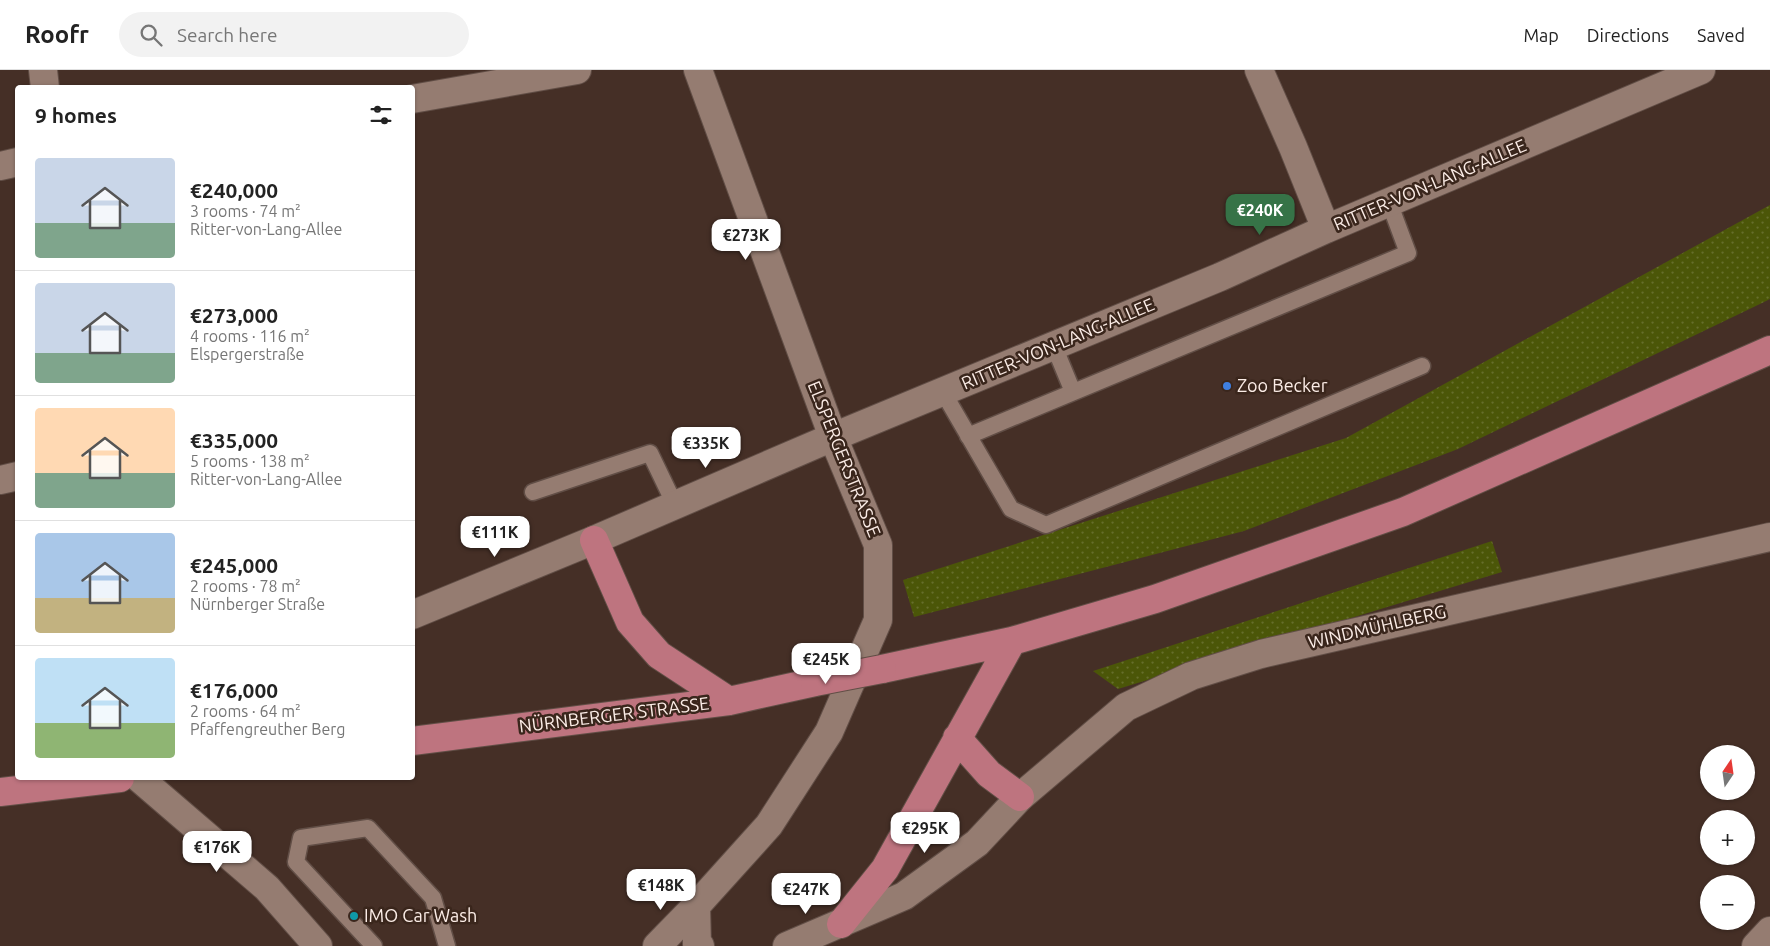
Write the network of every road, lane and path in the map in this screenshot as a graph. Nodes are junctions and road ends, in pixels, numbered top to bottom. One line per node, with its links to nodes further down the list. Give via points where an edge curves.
1 (43, 70): 7 (street)
2 (577, 70): 8 (street)
3 (698, 70): 19 (street, ELSPERGERSTRASSE)
4 (1259, 70): 12 (street)
5 (1701, 70): 6 (street, RITTER-VON-LANG-ALLEE)
6 (1673, 76): 11 (street, RITTER-VON-LANG-ALLEE)
7 (45, 85)
8 (415, 98)
9 (15, 163): 10 (street)
10 (0, 166)
11 (1390, 202): 12 (street, RITTER-VON-LANG-ALLEE); 17 (lane, via 1408,253)
12 (1326, 229): 13 (street, RITTER-VON-LANG-ALLEE)
13 (1054, 346): 16 (street, RITTER-VON-LANG-ALLEE); 17 (lane)
14 (1770, 350): 27 (main road, NÜRNBERGER STRASSE, via 1403,512 1155,600)
15 (1422, 366): 18 (lane, via 1046,525 1011,509)
16 (943, 392): 18 (lane); 19 (street, RITTER-VON-LANG-ALLEE)
17 (1073, 392): 18 (lane)
18 (968, 436)
19 (833, 437): 23 (street, RITTER-VON-LANG-ALLEE); 36 (street, ELSPERGERSTRASSE, via 878,545 878,620 829,732 769,825)
20 (15, 477): 21 (street)
21 (0, 480)
22 (533, 492): 23 (lane, via 650,453)
23 (674, 505): 25 (street, RITTER-VON-LANG-ALLEE)
24 (1770, 537): 35 (street, WINDMÜHLBERG, via 1261,654 1191,676 1126,707)
25 (594, 540): 26 (street, RITTER-VON-LANG-ALLEE); 28 (main road, via 630,622 659,655)
26 (415, 614)
27 (1012, 641): 28 (main road, NÜRNBERGER STRASSE, bridge); 29 (main road)
28 (729, 701): 30 (main road, NÜRNBERGER STRASSE)
29 (956, 738): 35 (main road, via 988,774); 37 (main road, via 885,869)
30 (415, 742)
31 (89, 780): 33 (main road)
32 (141, 780): 39 (street, via 267,888)
33 (42, 783): 34 (main road)
34 (0, 792)
35 (1020, 797): 37 (street, WINDMÜHLBERG, via 977,843 904,896)
36 (696, 906): 42 (street, ELSPERGERSTRASSE); 43 (street, via 697,944)
37 (840, 924): 44 (street, WINDMÜHLBERG)
38 (1770, 931): 45 (street)
39 (318, 946)
40 (374, 946): 41 (lane, via 296,862 301,838 368,828 433,898)
41 (447, 946)
42 (657, 946)
43 (700, 946)
44 (787, 946)
45 (1756, 946)

